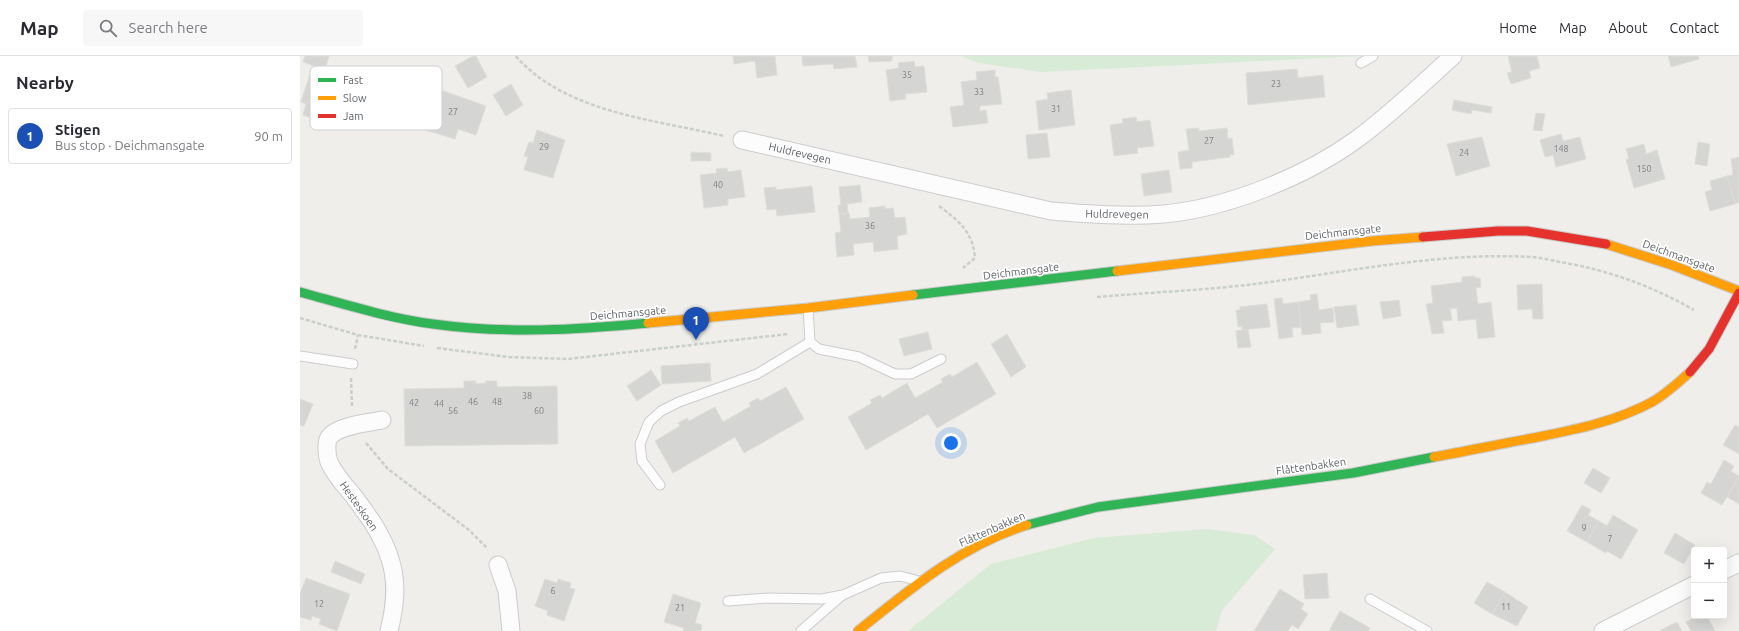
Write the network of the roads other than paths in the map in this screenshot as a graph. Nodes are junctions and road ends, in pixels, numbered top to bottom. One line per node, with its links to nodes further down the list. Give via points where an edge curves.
1 (1374, 56): 3 (lane)
2 (1454, 56): 4 (street, Huldrevegen, via 1356,140 1292,178 1224,203 1164,214 1051,211)
3 (1361, 63)
4 (742, 140)
5 (300, 292): 7 (street, Deichmansgate, via 382,314 433,324 512,330 574,330 629,326)
6 (1739, 292): 7 (street, Deichmansgate, via 1665,263 1598,242 1527,231 1498,231 1454,233 1252,254); 17 (street, Flåttenbakken, via 1724,325 1690,372 1658,399 1629,414 1567,431 1353,472 1156,498 1058,516 1015,530 979,546)
7 (808, 308): 8 (lane)
8 (810, 342): 10 (lane, via 819,349 859,357 895,374 911,374); 13 (lane, via 757,374 680,402 653,418 644,431 640,444 642,461)
9 (300, 356): 11 (lane)
10 (941, 359)
11 (353, 364)
12 (382, 420): 22 (street, Hesteskoen, via 357,424 330,436 327,444 329,461 366,513 382,539 390,560 395,595 394,611)
13 (660, 485)
14 (1739, 563): 16 (street)
15 (498, 565): 23 (street, via 507,591)
16 (1727, 569)
17 (920, 581): 19 (lane, via 900,576 881,578); 25 (street, Flåttenbakken)
18 (1691, 587): 27 (street)
19 (843, 595): 21 (lane, via 822,599 768,598); 24 (lane)
20 (1370, 598): 26 (lane)
21 (728, 601)
22 (388, 631)
23 (511, 631)
24 (801, 631)
25 (858, 631)
26 (1427, 631)
27 (1603, 631)

